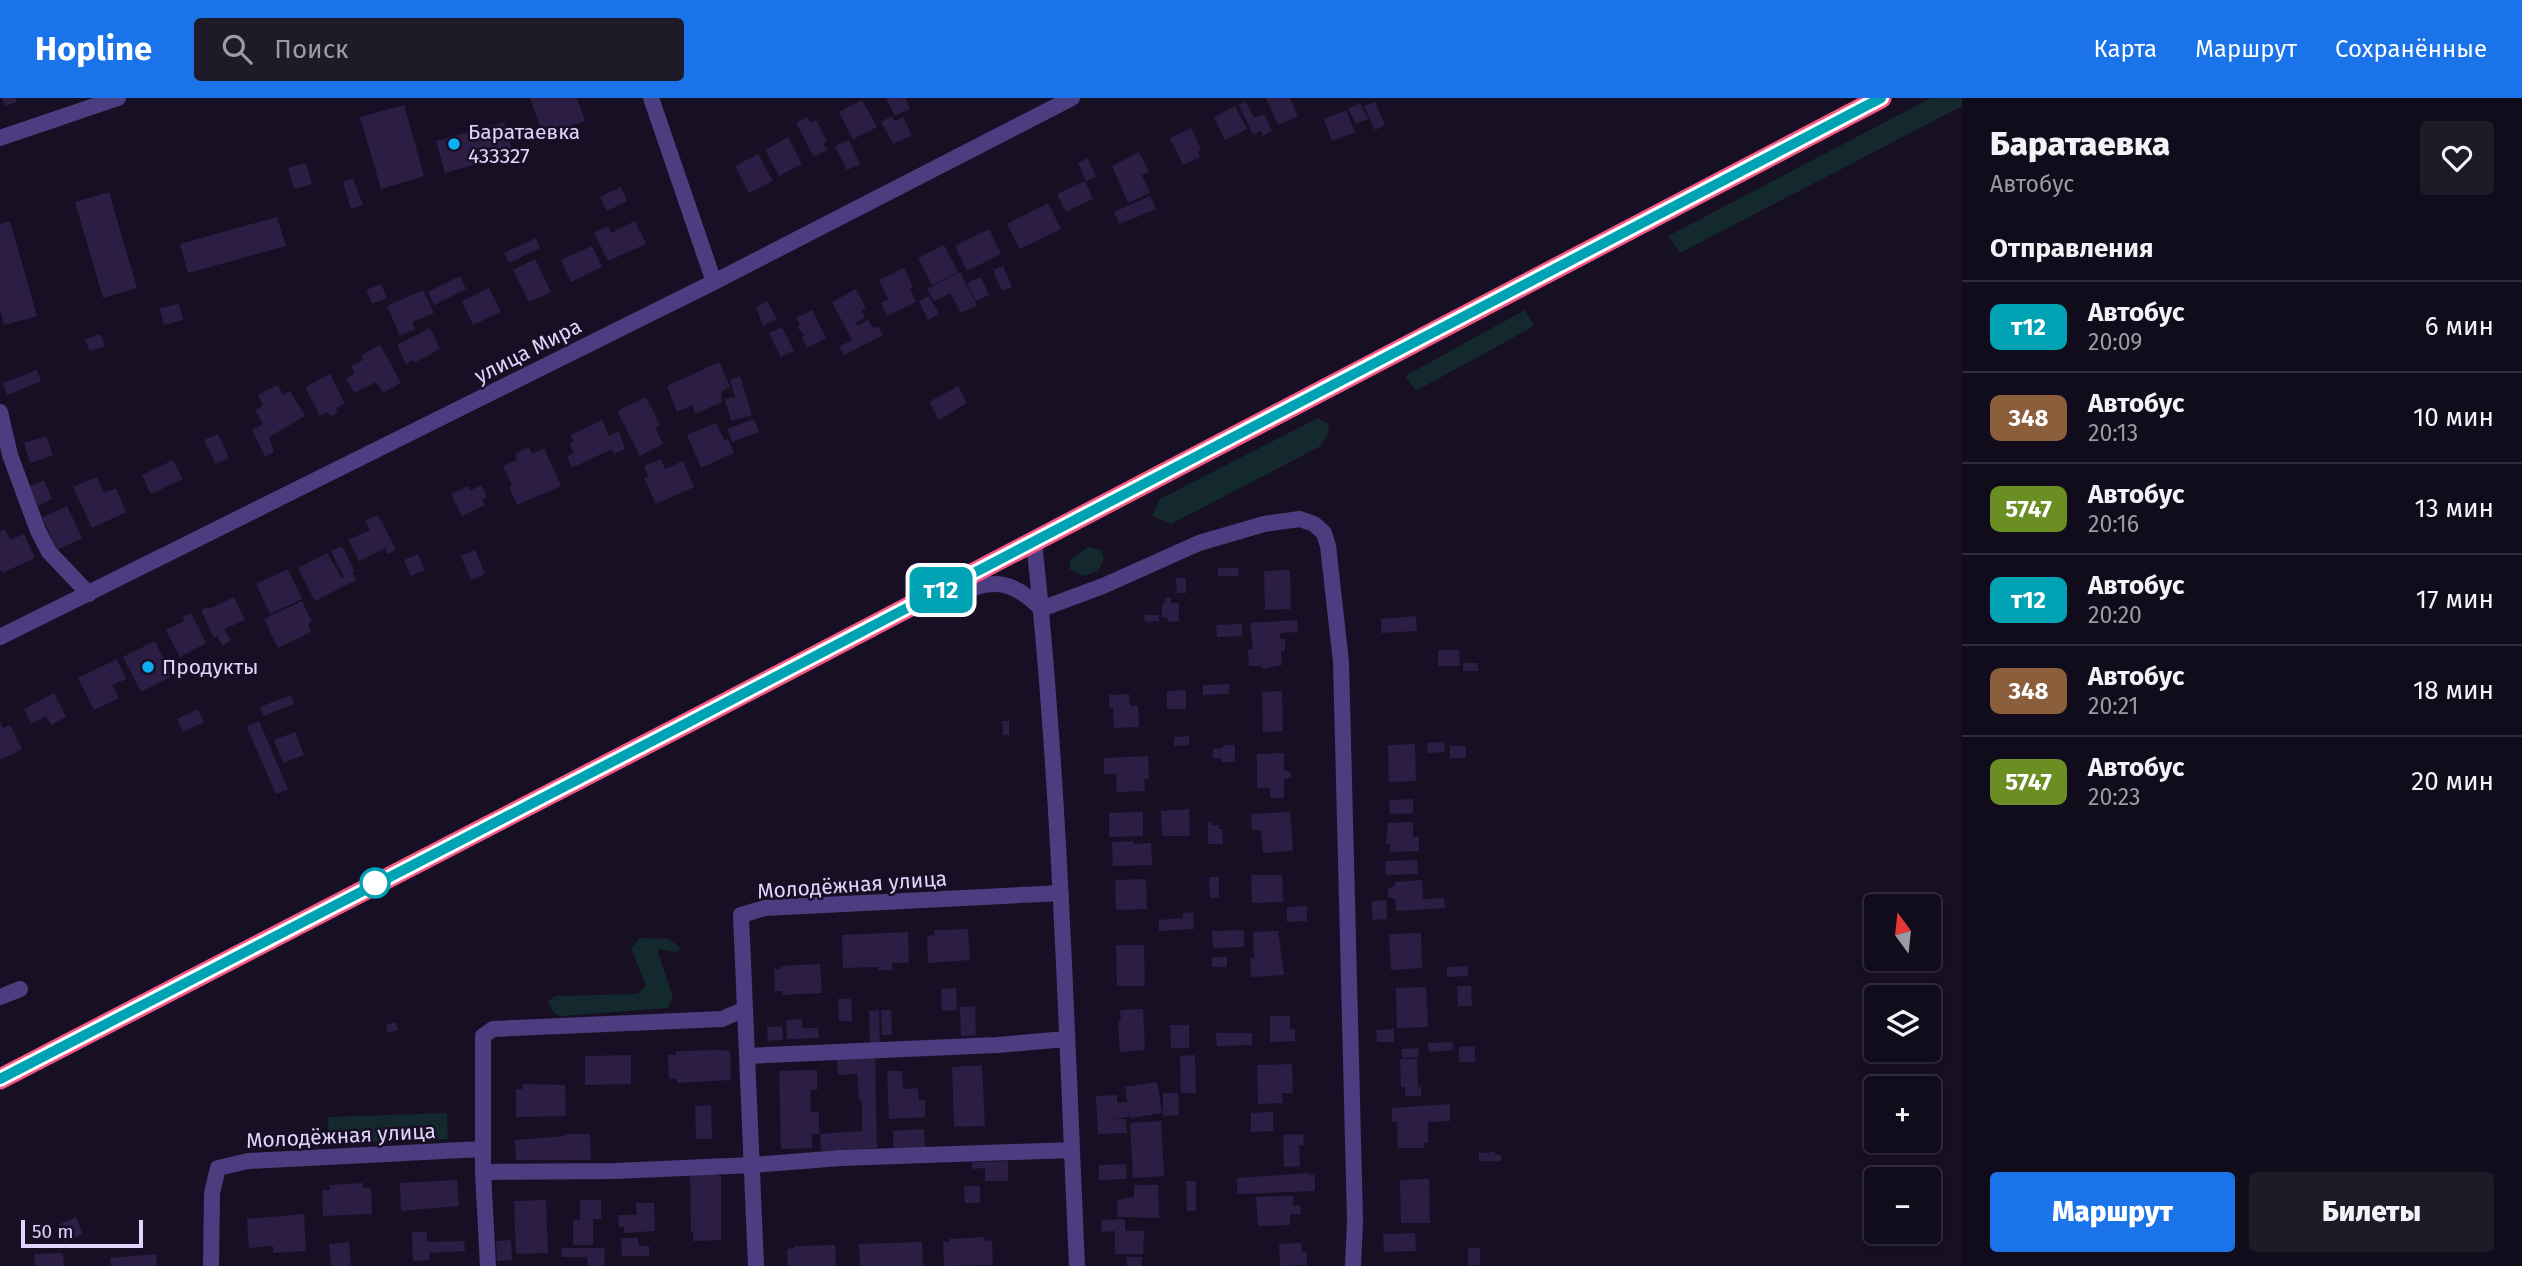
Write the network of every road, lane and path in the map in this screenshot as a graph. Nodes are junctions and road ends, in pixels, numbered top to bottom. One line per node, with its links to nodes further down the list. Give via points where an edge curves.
1 (118, 98): 5 (street)
2 (651, 98): 6 (street)
3 (1072, 98): 6 (street, улица Мира)
4 (1881, 98): 8 (highway)
5 (0, 138)
6 (714, 282): 9 (street, улица Мира)
7 (0, 412): 9 (street, via 9,455 38,531 49,552)
8 (1034, 542): 10 (street); 11 (highway)
9 (89, 594): 12 (street, улица Мира)
10 (1041, 609): 11 (street, via 1027,593 997,584 976,587); 13 (street); 28 (street, via 1199,542 1264,524 1300,519 1324,533 1341,662)
11 (869, 628): 19 (highway)
12 (0, 637)
13 (1060, 893): 16 (street, Молодёжная улица, via 765,908 741,915); 17 (street)
14 (20, 989): 15 (street)
15 (0, 997)
16 (745, 1009): 18 (street, Молодёжная улица); 20 (street, via 722,1019 493,1029 482,1035)
17 (1066, 1039): 18 (street); 21 (street)
18 (747, 1056): 22 (street, Молодёжная улица)
19 (0, 1079)
20 (483, 1149): 23 (street); 24 (street, Молодёжная улица, via 248,1161 218,1168 212,1193)
21 (1072, 1150): 22 (street); 27 (street)
22 (752, 1165): 23 (street); 26 (street, Молодёжная улица)
23 (484, 1172): 25 (street)
24 (211, 1266)
25 (488, 1266)
26 (756, 1266)
27 (1077, 1266)
28 (1353, 1266)

